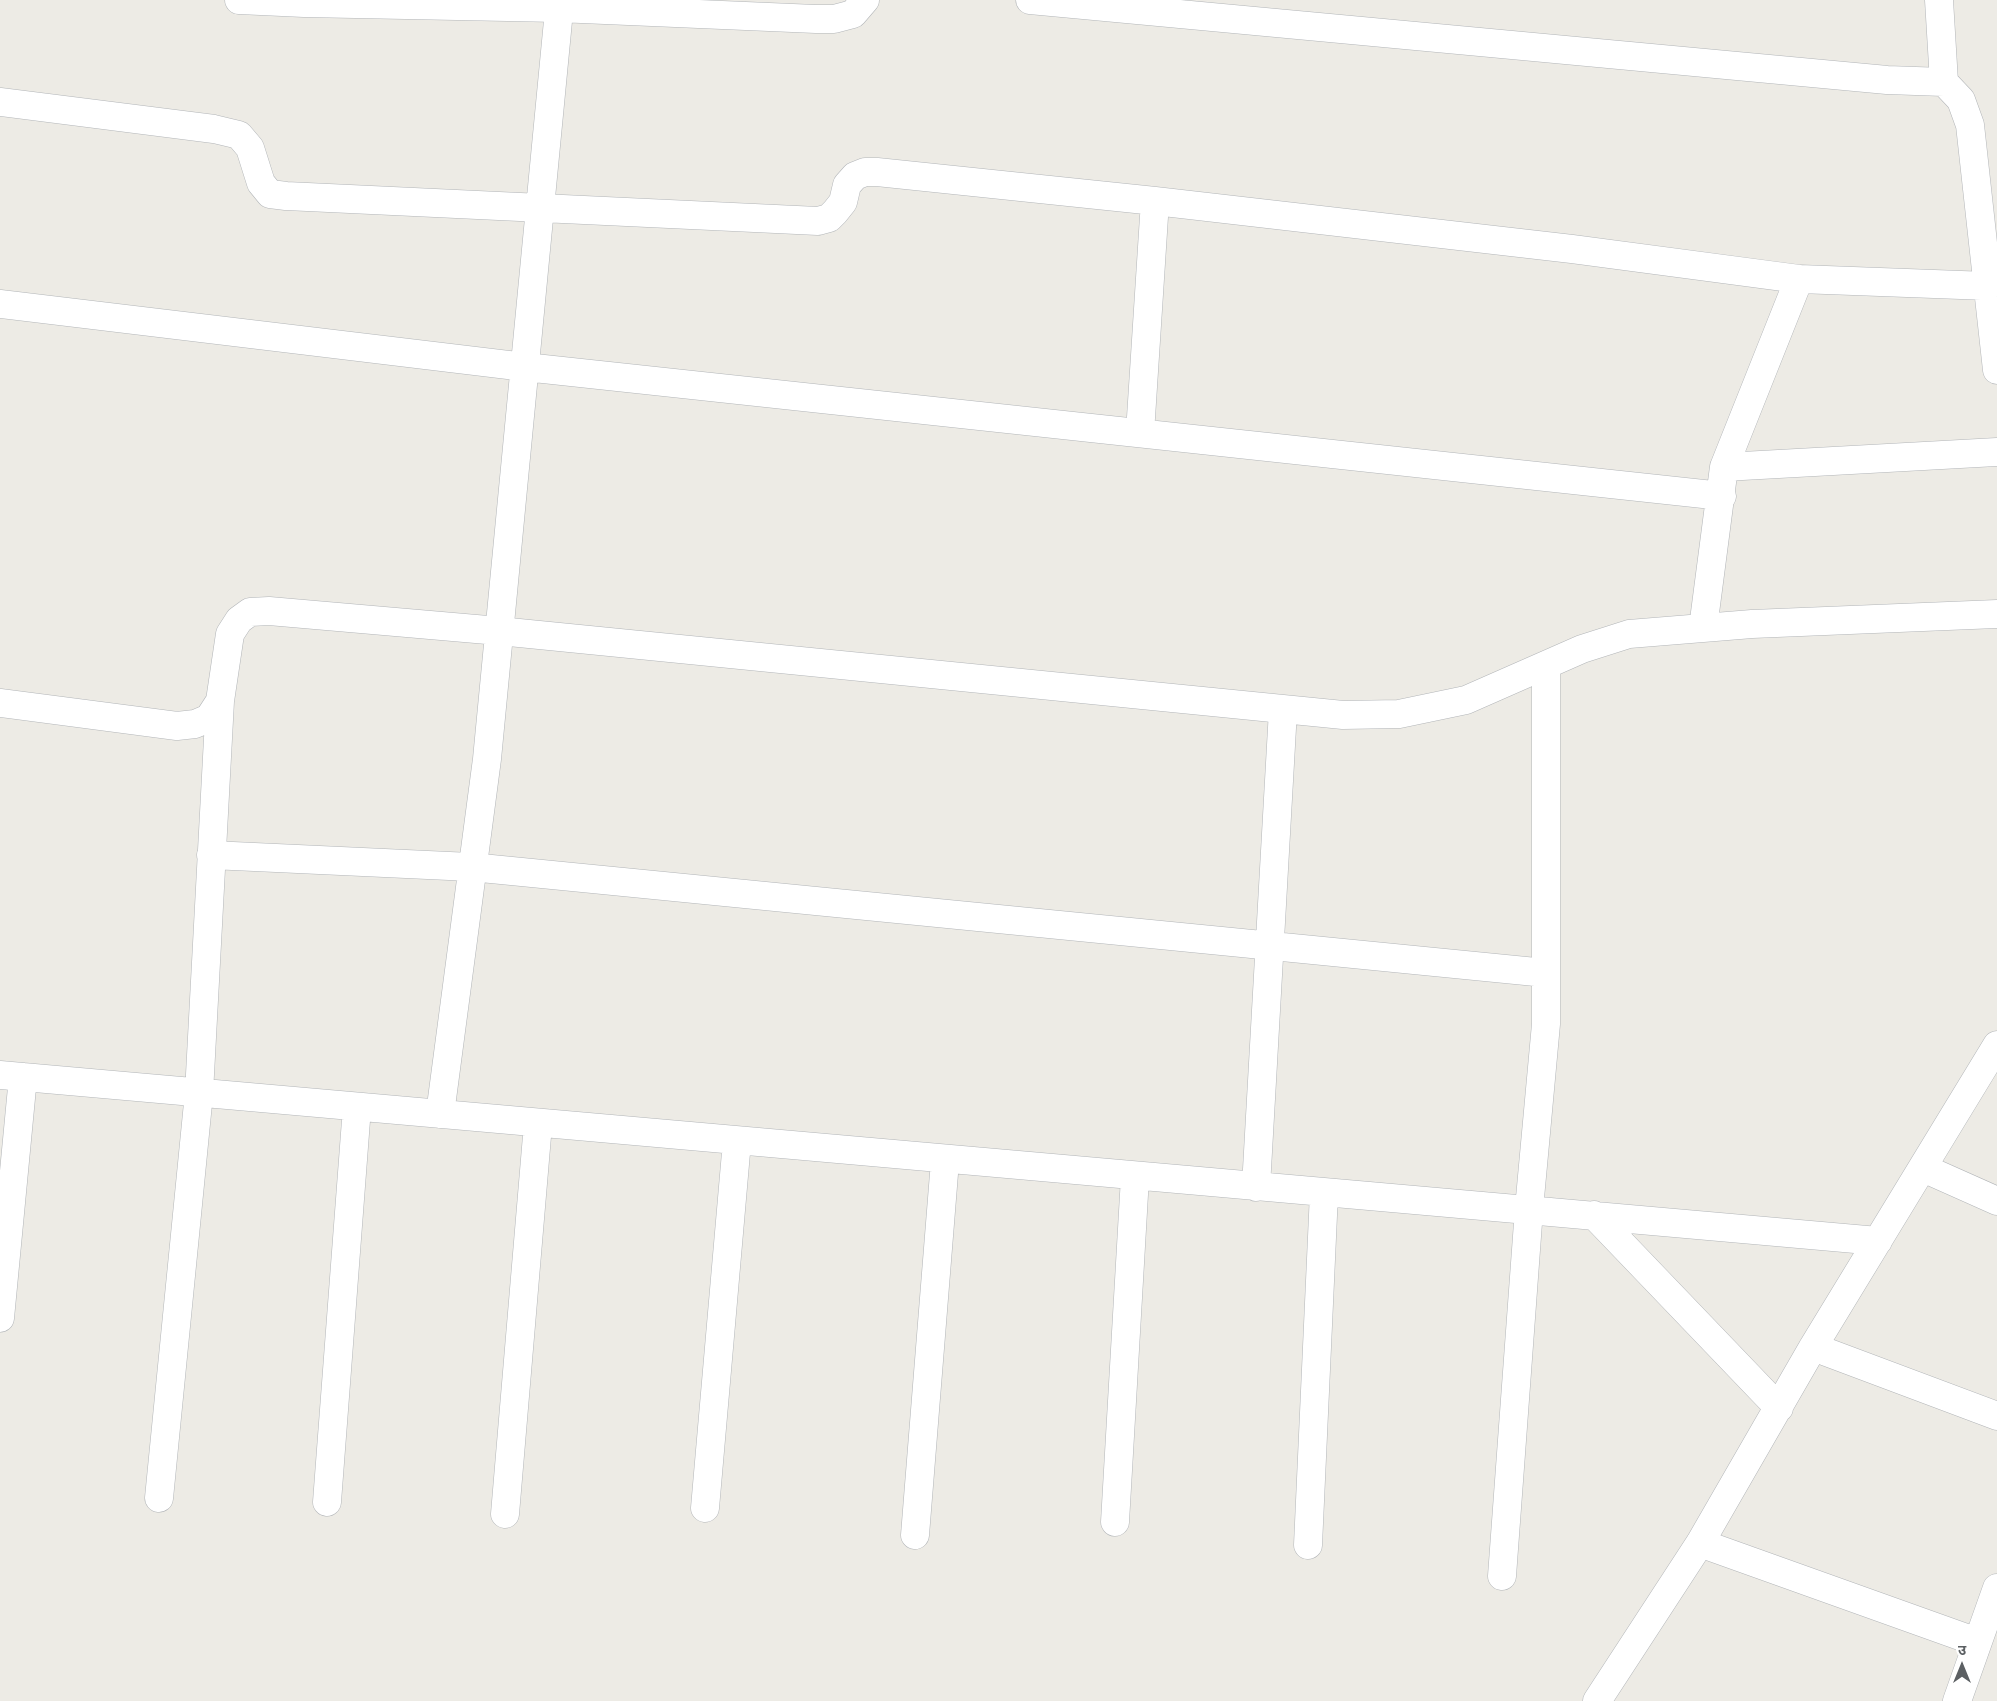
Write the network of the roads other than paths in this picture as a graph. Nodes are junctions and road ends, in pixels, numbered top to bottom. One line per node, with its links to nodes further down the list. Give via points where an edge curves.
1 (239, 0): 5 (street, via 314,4)
2 (865, 0): 5 (street, via 853,14 834,19)
3 (1030, 0): 6 (street, via 1887,80)
4 (1939, 0): 6 (street)
5 (559, 4): 9 (street)
6 (1944, 82): 11 (street, via 1961,100 1970,125)
7 (0, 102): 9 (street, via 214,129 239,135 250,148 261,183 270,194)
8 (1155, 201): 9 (street, via 865,172 855,176 847,185 843,202 835,212 818,221); 10 (street, via 1572,249); 15 (street)
9 (541, 208): 13 (street)
10 (1799, 280): 11 (street); 17 (street)
11 (1988, 286): 14 (street)
12 (0, 304): 13 (street)
13 (525, 367): 15 (street); 21 (street)
14 (1997, 370)
15 (1140, 434): 18 (street)
16 (1997, 452): 17 (street)
17 (1724, 467): 18 (street)
18 (1722, 496): 20 (street)
19 (1997, 614): 20 (street)
20 (1703, 628): 22 (street, via 1629,634 1582,648)
21 (499, 631): 23 (street, via 250,612 239,620 230,634); 25 (street); 27 (street, via 487,759)
22 (1546, 664): 25 (street, via 1466,700 1399,714 1343,715); 29 (street)
23 (220, 701): 24 (street, via 209,718 195,724 176,726); 26 (street)
24 (0, 703)
25 (1283, 710): 28 (street)
26 (211, 855): 27 (street); 32 (street)
27 (471, 867): 28 (street); 34 (street)
28 (1269, 946): 29 (street); 40 (street)
29 (1546, 973): 43 (street, via 1546,1024)
30 (1997, 1046): 38 (street)
31 (12, 1076): 32 (street); 46 (street)
32 (198, 1093): 33 (street); 50 (street)
33 (357, 1107): 34 (street); 51 (street)
34 (440, 1114): 35 (street)
35 (538, 1124): 36 (street); 53 (street)
36 (737, 1142): 37 (street); 52 (street)
37 (945, 1161): 39 (street); 55 (street)
38 (1923, 1168): 42 (street); 45 (street)
39 (1135, 1177): 40 (street); 54 (street)
40 (1256, 1187): 41 (street)
41 (1324, 1193): 43 (street); 57 (street)
42 (1997, 1202)
43 (1529, 1209): 44 (street); 58 (street)
44 (1594, 1215): 45 (street); 48 (street)
45 (1878, 1241): 47 (street)
46 (0, 1318)
47 (1813, 1347): 48 (street); 49 (street)
48 (1779, 1408): 56 (street)
49 (1997, 1416)
50 (159, 1498)
51 (326, 1502)
52 (705, 1508)
53 (505, 1514)
54 (1116, 1522)
55 (915, 1535)
56 (1700, 1543): 60 (street); 61 (street)
57 (1308, 1545)
58 (1502, 1576)
59 (1997, 1588): 60 (street)
60 (1977, 1642): 62 (street)
61 (1597, 1701)
62 (1957, 1701)

